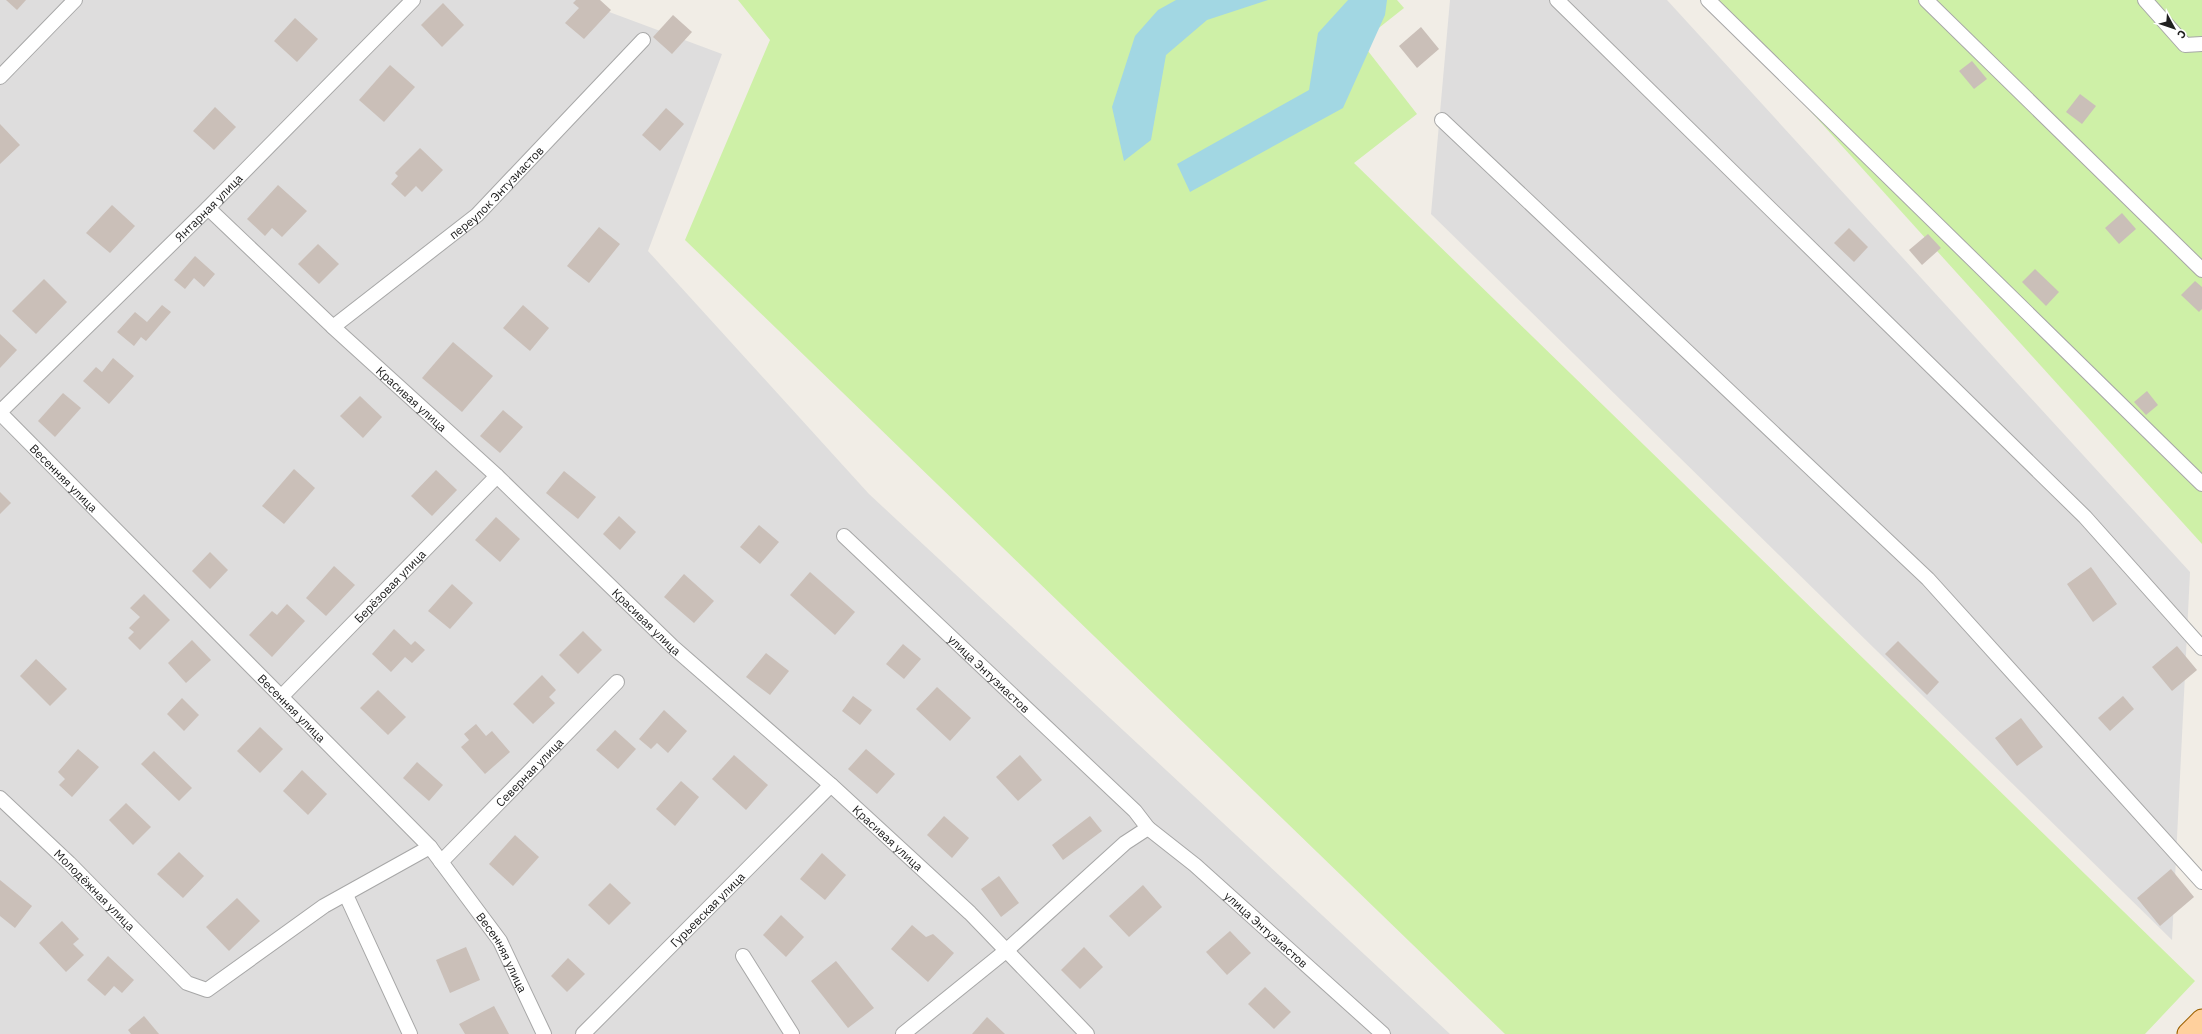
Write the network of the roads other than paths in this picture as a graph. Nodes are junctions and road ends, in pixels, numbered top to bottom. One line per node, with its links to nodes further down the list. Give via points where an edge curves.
1 (75, 0): 9 (street)
2 (413, 0): 11 (street, Янтарная улица)
3 (1556, 0): 18 (street, via 2085,518)
4 (1708, 0): 16 (street)
5 (1926, 0): 12 (street)
6 (2145, 0): 8 (street, via 2185,45)
7 (643, 40): 13 (street, переулок Энтузиастов, via 478,215)
8 (2202, 44)
9 (0, 77)
10 (1442, 120): 26 (street, via 1928,579)
11 (208, 208): 13 (street, Красивая улица); 14 (street, Янтарная улица)
12 (2202, 270)
13 (333, 327): 15 (street, Красивая улица)
14 (0, 412): 20 (street, Весенняя улица)
15 (497, 476): 20 (street, Берёзовая улица); 21 (street, Красивая улица, via 673,647)
16 (2202, 484)
17 (844, 536): 23 (street, улица Энтузиастов, via 1135,811)
18 (2202, 648)
19 (617, 682): 25 (street, Северная улица)
20 (282, 696): 24 (street, Весенняя улица)
21 (831, 785): 28 (street, Красивая улица, via 970,912); 33 (street, Гурьевская улица)
22 (0, 798): 27 (street, Молодёжная улица, via 69,863 187,983 207,990 324,906)
23 (1148, 828): 28 (street, via 1125,843); 37 (street, улица Энтузиастов, via 1195,865)
24 (430, 847): 25 (street, Весенняя улица); 27 (street)
25 (441, 862): 32 (street, Весенняя улица, via 500,941)
26 (2202, 882)
27 (346, 895): 31 (street)
28 (1007, 950): 35 (street); 36 (street, Красивая улица)
29 (743, 956): 34 (street)
30 (2202, 1020): 38 (main road)
31 (410, 1034)
32 (544, 1034)
33 (584, 1034)
34 (792, 1034)
35 (903, 1034)
36 (1087, 1034)
37 (1383, 1034)
38 (2188, 1034)

